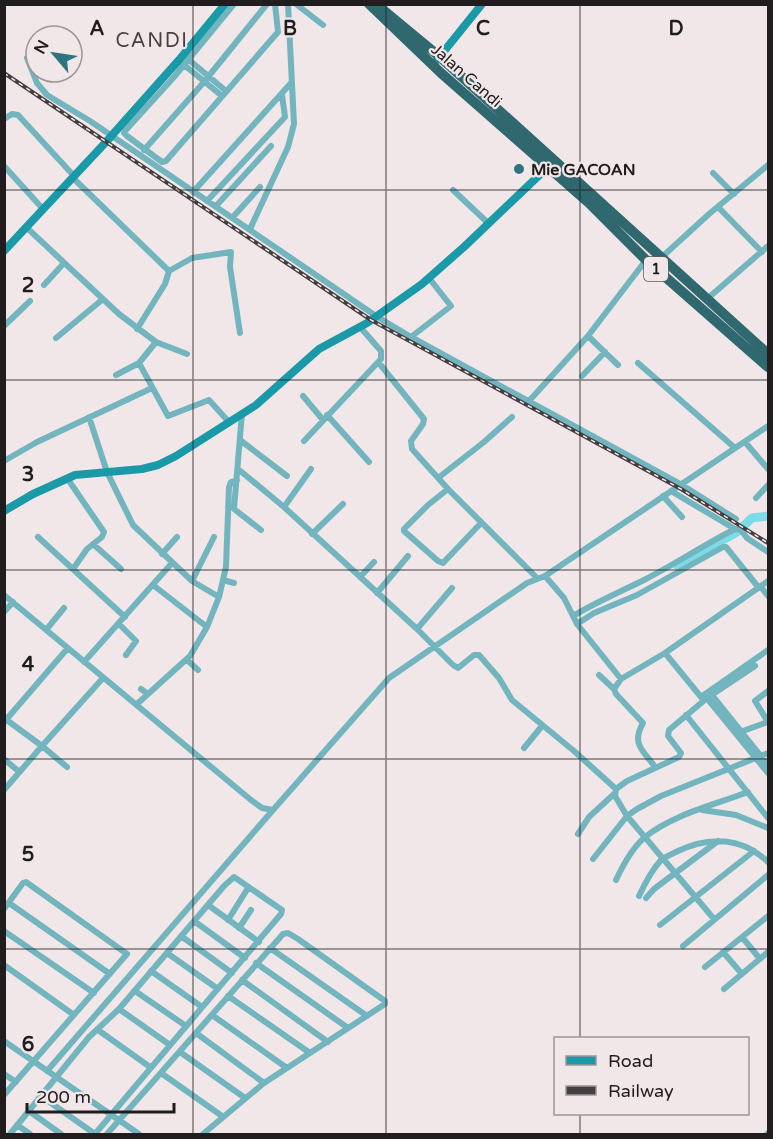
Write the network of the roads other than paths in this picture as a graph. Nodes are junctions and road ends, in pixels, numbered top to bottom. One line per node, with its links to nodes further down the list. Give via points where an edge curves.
1 (225, 4): 11 (street)
2 (234, 4): 11 (street)
3 (267, 4): 13 (street)
4 (275, 4): 16 (street, via 278,32)
5 (288, 4): 15 (street)
6 (296, 4): 10 (street)
7 (369, 4): 12 (highway, Jalan Candi / 1)
8 (378, 4): 12 (highway, Jalan Candi / 1)
9 (482, 4): 12 (street)
10 (323, 25)
11 (184, 60): 13 (street); 18 (street); 20 (street, via 125,131)
12 (436, 61): 21 (highway, Jalan Candi / 1)
13 (206, 79): 16 (street); 20 (street)
14 (39, 84): 18 (street, via 46,95)
15 (286, 89): 28 (street); 30 (street, via 285,117); 37 (street, via 294,124 291,139)
16 (224, 94): 20 (street, via 166,161)
17 (6, 115): 25 (street, via 18,115)
18 (111, 136): 25 (street); 28 (street)
19 (271, 146): 31 (street)
20 (144, 150)
21 (551, 163): 35 (street); 43 (highway, 1); 44 (highway, 1)
22 (768, 165): 29 (street)
23 (4, 166): 33 (street)
24 (713, 173): 29 (street)
25 (74, 177): 33 (street); 46 (street)
26 (260, 187): 34 (street)
27 (453, 190): 35 (street)
28 (193, 192): 30 (street)
29 (734, 194): 32 (street)
30 (207, 201): 31 (street)
31 (216, 206): 34 (street)
32 (718, 207): 42 (street); 43 (street)
33 (43, 208): 36 (street)
34 (232, 218): 37 (street)
35 (488, 223): 47 (street)
36 (26, 227): 40 (street); 45 (street)
37 (249, 229): 52 (street)
38 (233, 244): 41 (street)
39 (768, 246): 42 (street)
40 (4, 251)
41 (229, 252): 46 (street, via 192,258); 56 (street)
42 (762, 252): 50 (street)
43 (662, 257): 50 (highway, 1)
44 (646, 260): 57 (street); 68 (highway, 1)
45 (64, 263): 48 (street); 49 (street)
46 (169, 271): 55 (street)
47 (429, 278): 52 (street); 58 (street, via 451,306)
48 (44, 285)
49 (103, 299): 55 (street); 59 (street)
50 (707, 299): 63 (highway, 1)
51 (30, 301): 53 (street)
52 (376, 316): 54 (street); 58 (street)
53 (4, 326)
54 (360, 327): 65 (street, via 381,351); 75 (street, via 320,349 261,401)
55 (137, 329): 60 (street)
56 (240, 333)
57 (588, 336): 61 (street); 73 (street)
58 (411, 337): 73 (street)
59 (56, 338)
60 (155, 344): 62 (street); 64 (street)
61 (605, 352): 67 (street); 70 (street)
62 (187, 354)
63 (768, 354)
64 (139, 363): 69 (street); 71 (street)
65 (379, 363): 76 (street); 92 (street, via 424,419 411,445)
66 (638, 363): 82 (street)
67 (618, 365)
68 (768, 367)
69 (117, 375)
70 (582, 376)
71 (152, 388): 74 (street); 75 (street, via 168,416 209,400)
72 (303, 396): 76 (street)
73 (529, 401): 93 (street)
74 (89, 417): 83 (street); 88 (street)
75 (236, 417): 79 (street); 88 (street, via 158,465)
76 (325, 417): 80 (street); 84 (street)
77 (512, 417): 92 (street)
78 (767, 430): 81 (street)
79 (240, 440): 85 (street); 89 (street)
80 (304, 441)
81 (745, 442): 82 (street); 87 (street)
82 (735, 448): 93 (street)
83 (4, 461)
84 (369, 462)
85 (238, 469): 91 (street); 99 (street)
86 (311, 470): 99 (street)
87 (768, 470)
88 (108, 472): 90 (street); 112 (street, via 133,525)
89 (287, 476)
90 (67, 478): 100 (street); 110 (street, via 104,532)
91 (234, 481): 105 (street, via 234,510); 129 (street, via 229,487 228,581)
92 (444, 484): 103 (street); 103 (street, via 404,531 443,563)
93 (682, 485): 95 (street); 102 (street)
94 (768, 485): 97 (street)
95 (671, 491): 96 (street); 104 (street)
96 (663, 496): 101 (street); 118 (street)
97 (756, 498)
98 (343, 504): 106 (street)
99 (284, 507): 106 (street)
100 (4, 511)
101 (682, 517)
102 (736, 519)
103 (482, 523): 120 (street)
104 (738, 529): 111 (street); 134 (street, via 591,605)
105 (261, 530)
106 (312, 534): 119 (street)
107 (38, 537): 116 (street)
108 (177, 537): 112 (street)
109 (214, 537): 121 (street)
110 (93, 543): 116 (street); 117 (street)
111 (768, 552)
112 (162, 554): 115 (street)
113 (408, 556): 126 (street)
114 (374, 562): 119 (street)
115 (172, 563): 121 (street); 123 (street)
116 (73, 569): 133 (street)
117 (121, 569)
118 (545, 576): 120 (street); 134 (street, via 564,598)
119 (360, 577): 126 (street)
120 (537, 578): 139 (street)
121 (192, 581): 129 (street)
122 (768, 581): 124 (street)
123 (153, 585): 133 (street); 136 (street)
124 (760, 587): 128 (street); 134 (street, via 723,547 637,595); 142 (street)
125 (452, 588): 138 (street)
126 (377, 593): 138 (street)
127 (4, 595): 130 (street)
128 (768, 596)
129 (219, 597): 136 (street)
130 (13, 602): 132 (street); 137 (street)
131 (64, 609): 137 (street)
132 (4, 612)
133 (125, 617): 135 (street)
134 (575, 620): 149 (street)
135 (119, 624): 143 (street, via 136,641); 144 (street)
136 (207, 627): 150 (street, via 191,664)
137 (46, 630): 140 (street)
138 (418, 630): 139 (street)
139 (435, 647): 160 (street, via 458,668 477,654 512,700); 176 (street, via 386,681)
140 (67, 649): 144 (street); 158 (street)
141 (768, 650): 155 (street)
142 (665, 653): 149 (street); 155 (street)
143 (126, 656)
144 (84, 662): 147 (street)
145 (754, 666): 155 (street)
146 (599, 675): 152 (street)
147 (103, 678): 156 (street); 162 (street)
148 (152, 679): 150 (street)
149 (621, 679): 152 (street)
150 (158, 684): 154 (street)
151 (141, 689): 154 (street)
152 (614, 689): 169 (street, via 643,723 636,739)
153 (768, 691): 159 (street, via 755,701)
154 (148, 694): 156 (street)
155 (706, 697): 157 (street); 161 (street)
156 (139, 706): 176 (street, via 251,800)
157 (686, 715): 169 (street, via 668,732 681,755); 170 (street)
158 (5, 719): 162 (street)
159 (768, 722): 161 (street)
160 (542, 726): 163 (street); 174 (street)
161 (740, 733): 165 (street)
162 (42, 746): 168 (street); 173 (street)
163 (524, 748)
164 (768, 753): 165 (street)
165 (759, 757): 167 (street); 170 (street); 172 (street)
166 (4, 759): 171 (street)
167 (768, 765)
168 (67, 766)
169 (655, 767): 174 (street)
170 (730, 769): 175 (street); 178 (street, via 661,796)
171 (17, 770)
172 (768, 773)
173 (4, 790)
174 (615, 791): 178 (street); 181 (street)
175 (748, 792): 177 (street); 179 (street)
176 (269, 810): 246 (street)
177 (701, 810): 180 (street, via 736,815); 182 (street)
178 (627, 816): 182 (street); 186 (street)
179 (768, 818)
180 (768, 828)
181 (578, 834)
182 (644, 838): 185 (street); 190 (street)
183 (718, 841): 184 (street); 185 (street, via 694,844); 188 (street)
184 (754, 851): 187 (street); 194 (street)
185 (663, 858): 188 (street); 191 (street)
186 (593, 860)
187 (768, 862)
188 (676, 874): 193 (street); 194 (street)
189 (768, 875): 200 (street)
190 (616, 880)
191 (646, 882): 193 (street); 193 (street, via 642,897)
192 (248, 888): 196 (street, via 232,878); 201 (street); 208 (street, via 282,910)
193 (654, 889)
194 (696, 896): 200 (street); 203 (street)
195 (9, 903): 197 (street); 221 (street); 221 (street, via 26,882 126,952)
196 (208, 905): 201 (street); 202 (street)
197 (4, 909)
198 (251, 910): 204 (street)
199 (768, 916): 207 (street)
200 (714, 919): 209 (street)
201 (228, 920): 204 (street)
202 (194, 921): 206 (street); 214 (street)
203 (660, 925)
204 (239, 928): 208 (street)
205 (4, 932): 227 (street)
206 (181, 936): 213 (street); 220 (street)
207 (742, 937): 211 (street); 215 (street)
208 (259, 942): 214 (street)
209 (683, 946)
210 (270, 948): 216 (street); 233 (street); 233 (street, via 286,933 298,939 385,1001)
211 (723, 952): 218 (street); 222 (street)
212 (768, 952): 215 (street)
213 (167, 953): 219 (street); 224 (street)
214 (245, 958): 220 (street)
215 (760, 959): 222 (street)
216 (256, 963): 223 (street); 235 (street)
217 (4, 965): 231 (street)
218 (705, 967)
219 (151, 971): 226 (street); 229 (street)
220 (232, 973): 224 (street)
221 (110, 974): 227 (street)
222 (742, 974): 225 (street)
223 (242, 980): 228 (street); 239 (street)
224 (219, 988): 228 (street); 229 (street)
225 (724, 989)
226 (135, 991): 230 (street); 234 (street)
227 (94, 993): 231 (street)
228 (229, 994): 232 (street); 242 (street)
229 (202, 1007): 234 (street)
230 (119, 1009): 236 (street); 240 (street)
231 (74, 1015): 243 (street)
232 (212, 1015): 237 (street); 245 (street)
233 (367, 1016): 235 (street)
234 (186, 1026): 240 (street)
235 (348, 1028): 239 (street)
236 (98, 1030): 244 (street); 249 (street)
237 (196, 1033): 241 (street); 251 (street)
238 (4, 1041): 243 (street)
239 (328, 1042): 242 (street)
240 (170, 1045): 244 (street)
241 (180, 1052): 247 (street); 254 (street)
242 (310, 1053): 245 (street)
243 (36, 1064): 246 (street); 250 (street)
244 (150, 1068): 256 (street)
245 (287, 1068): 251 (street)
246 (46, 1071): 249 (street)
247 (161, 1073): 257 (street); 258 (street)
248 (4, 1074): 250 (street)
249 (56, 1078): 253 (street); 256 (street)
250 (16, 1082): 252 (street)
251 (264, 1083): 254 (street)
252 (4, 1095)
253 (41, 1096): 255 (street); 263 (street)
254 (245, 1098): 257 (street)
255 (29, 1111): 259 (street); 262 (street)
256 (112, 1115): 258 (street); 263 (street)
257 (222, 1116): 266 (street)
258 (119, 1120): 264 (street); 265 (street)
259 (16, 1125): 260 (street); 261 (street)
260 (10, 1134)
261 (30, 1134)
262 (61, 1134)
263 (95, 1134)
264 (108, 1134)
265 (140, 1134)
266 (203, 1134)

